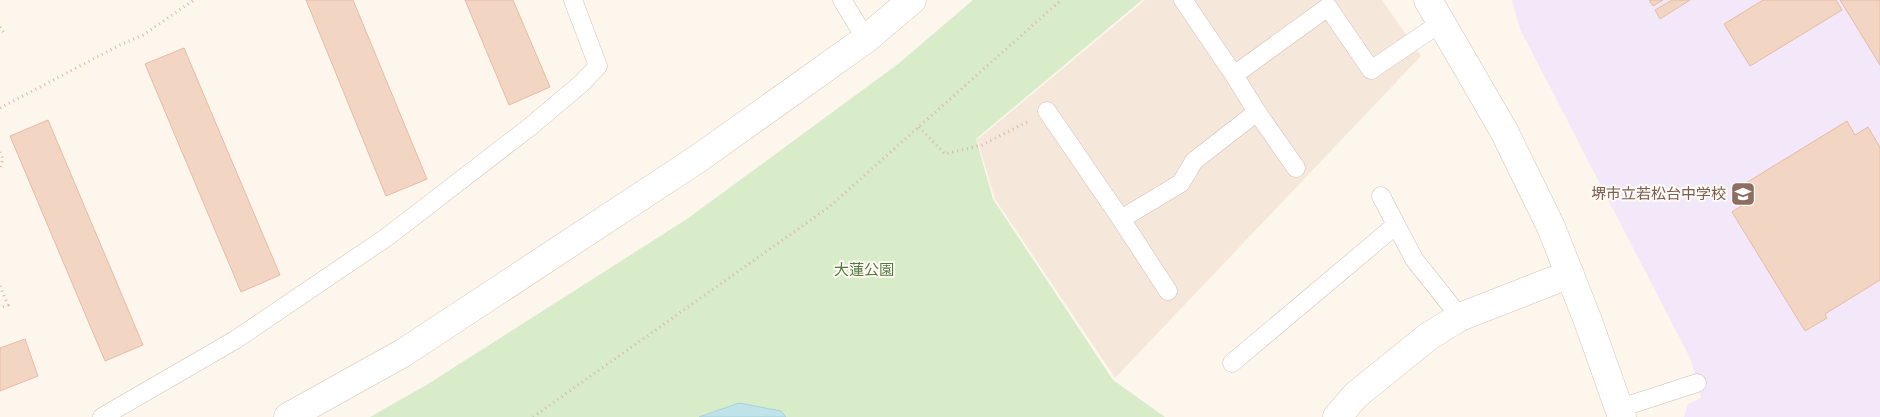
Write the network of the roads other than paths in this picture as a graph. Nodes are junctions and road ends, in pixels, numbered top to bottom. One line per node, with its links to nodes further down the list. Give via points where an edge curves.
1 (573, 0): 20 (lane, via 598,66 582,84 387,237 235,340)
2 (842, 0): 6 (lane)
3 (912, 0): 6 (street)
4 (1183, 0): 7 (lane)
5 (1435, 11): 7 (lane, via 1372,70 1328,7); 14 (street, via 1504,131)
6 (866, 39): 21 (street, via 699,158 403,353)
7 (1234, 75): 9 (lane)
8 (1047, 112): 12 (lane)
9 (1257, 112): 10 (lane); 12 (lane, via 1194,160 1181,183)
10 (1296, 168)
11 (1381, 196): 13 (lane)
12 (1121, 219): 15 (lane)
13 (1396, 225): 16 (lane, via 1414,259); 17 (lane)
14 (1570, 274): 16 (street); 19 (street)
15 (1168, 291)
16 (1460, 317): 22 (street, via 1429,336 1356,395)
17 (1232, 363)
18 (1697, 382): 19 (lane)
19 (1621, 413)
20 (102, 417)
21 (288, 417)
22 (1337, 417)

